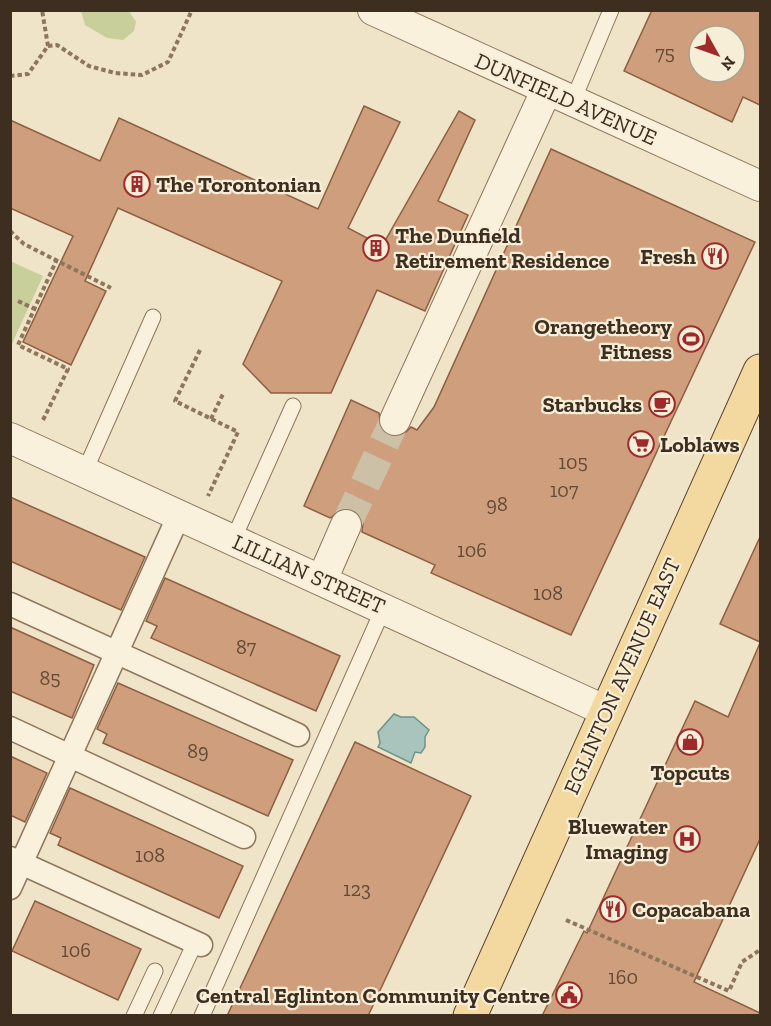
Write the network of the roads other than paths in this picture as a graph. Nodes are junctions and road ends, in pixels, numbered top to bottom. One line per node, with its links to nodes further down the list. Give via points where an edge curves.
1 (373, 10): 3 (street, DUNFIELD AVENUE)
2 (611, 10): 3 (lane)
3 (559, 97): 4 (street, DUNFIELD AVENUE); 8 (street)
4 (760, 186)
5 (153, 317): 10 (lane)
6 (760, 371): 18 (main road, EGLINTON AVENUE EAST)
7 (293, 406): 13 (lane)
8 (395, 420)
9 (10, 438): 10 (street, LILLIAN STREET)
10 (84, 472): 11 (street, LILLIAN STREET)
11 (179, 515): 13 (street, LILLIAN STREET); 17 (street)
12 (346, 525): 14 (street)
13 (233, 540): 14 (street, LILLIAN STREET)
14 (322, 579): 16 (street, LILLIAN STREET)
15 (10, 604): 17 (street)
16 (384, 607): 18 (street, LILLIAN STREET); 29 (lane)
17 (117, 652): 20 (street); 21 (street)
18 (606, 711): 30 (main road, EGLINTON AVENUE EAST)
19 (10, 728): 21 (street)
20 (298, 735)
21 (71, 755): 22 (street); 23 (street)
22 (244, 837)
23 (16, 861): 24 (street); 25 (street)
24 (10, 888)
25 (197, 947): 28 (lane)
26 (155, 971): 27 (lane)
27 (134, 1016)
28 (161, 1016)
29 (202, 1016)
30 (470, 1016)

